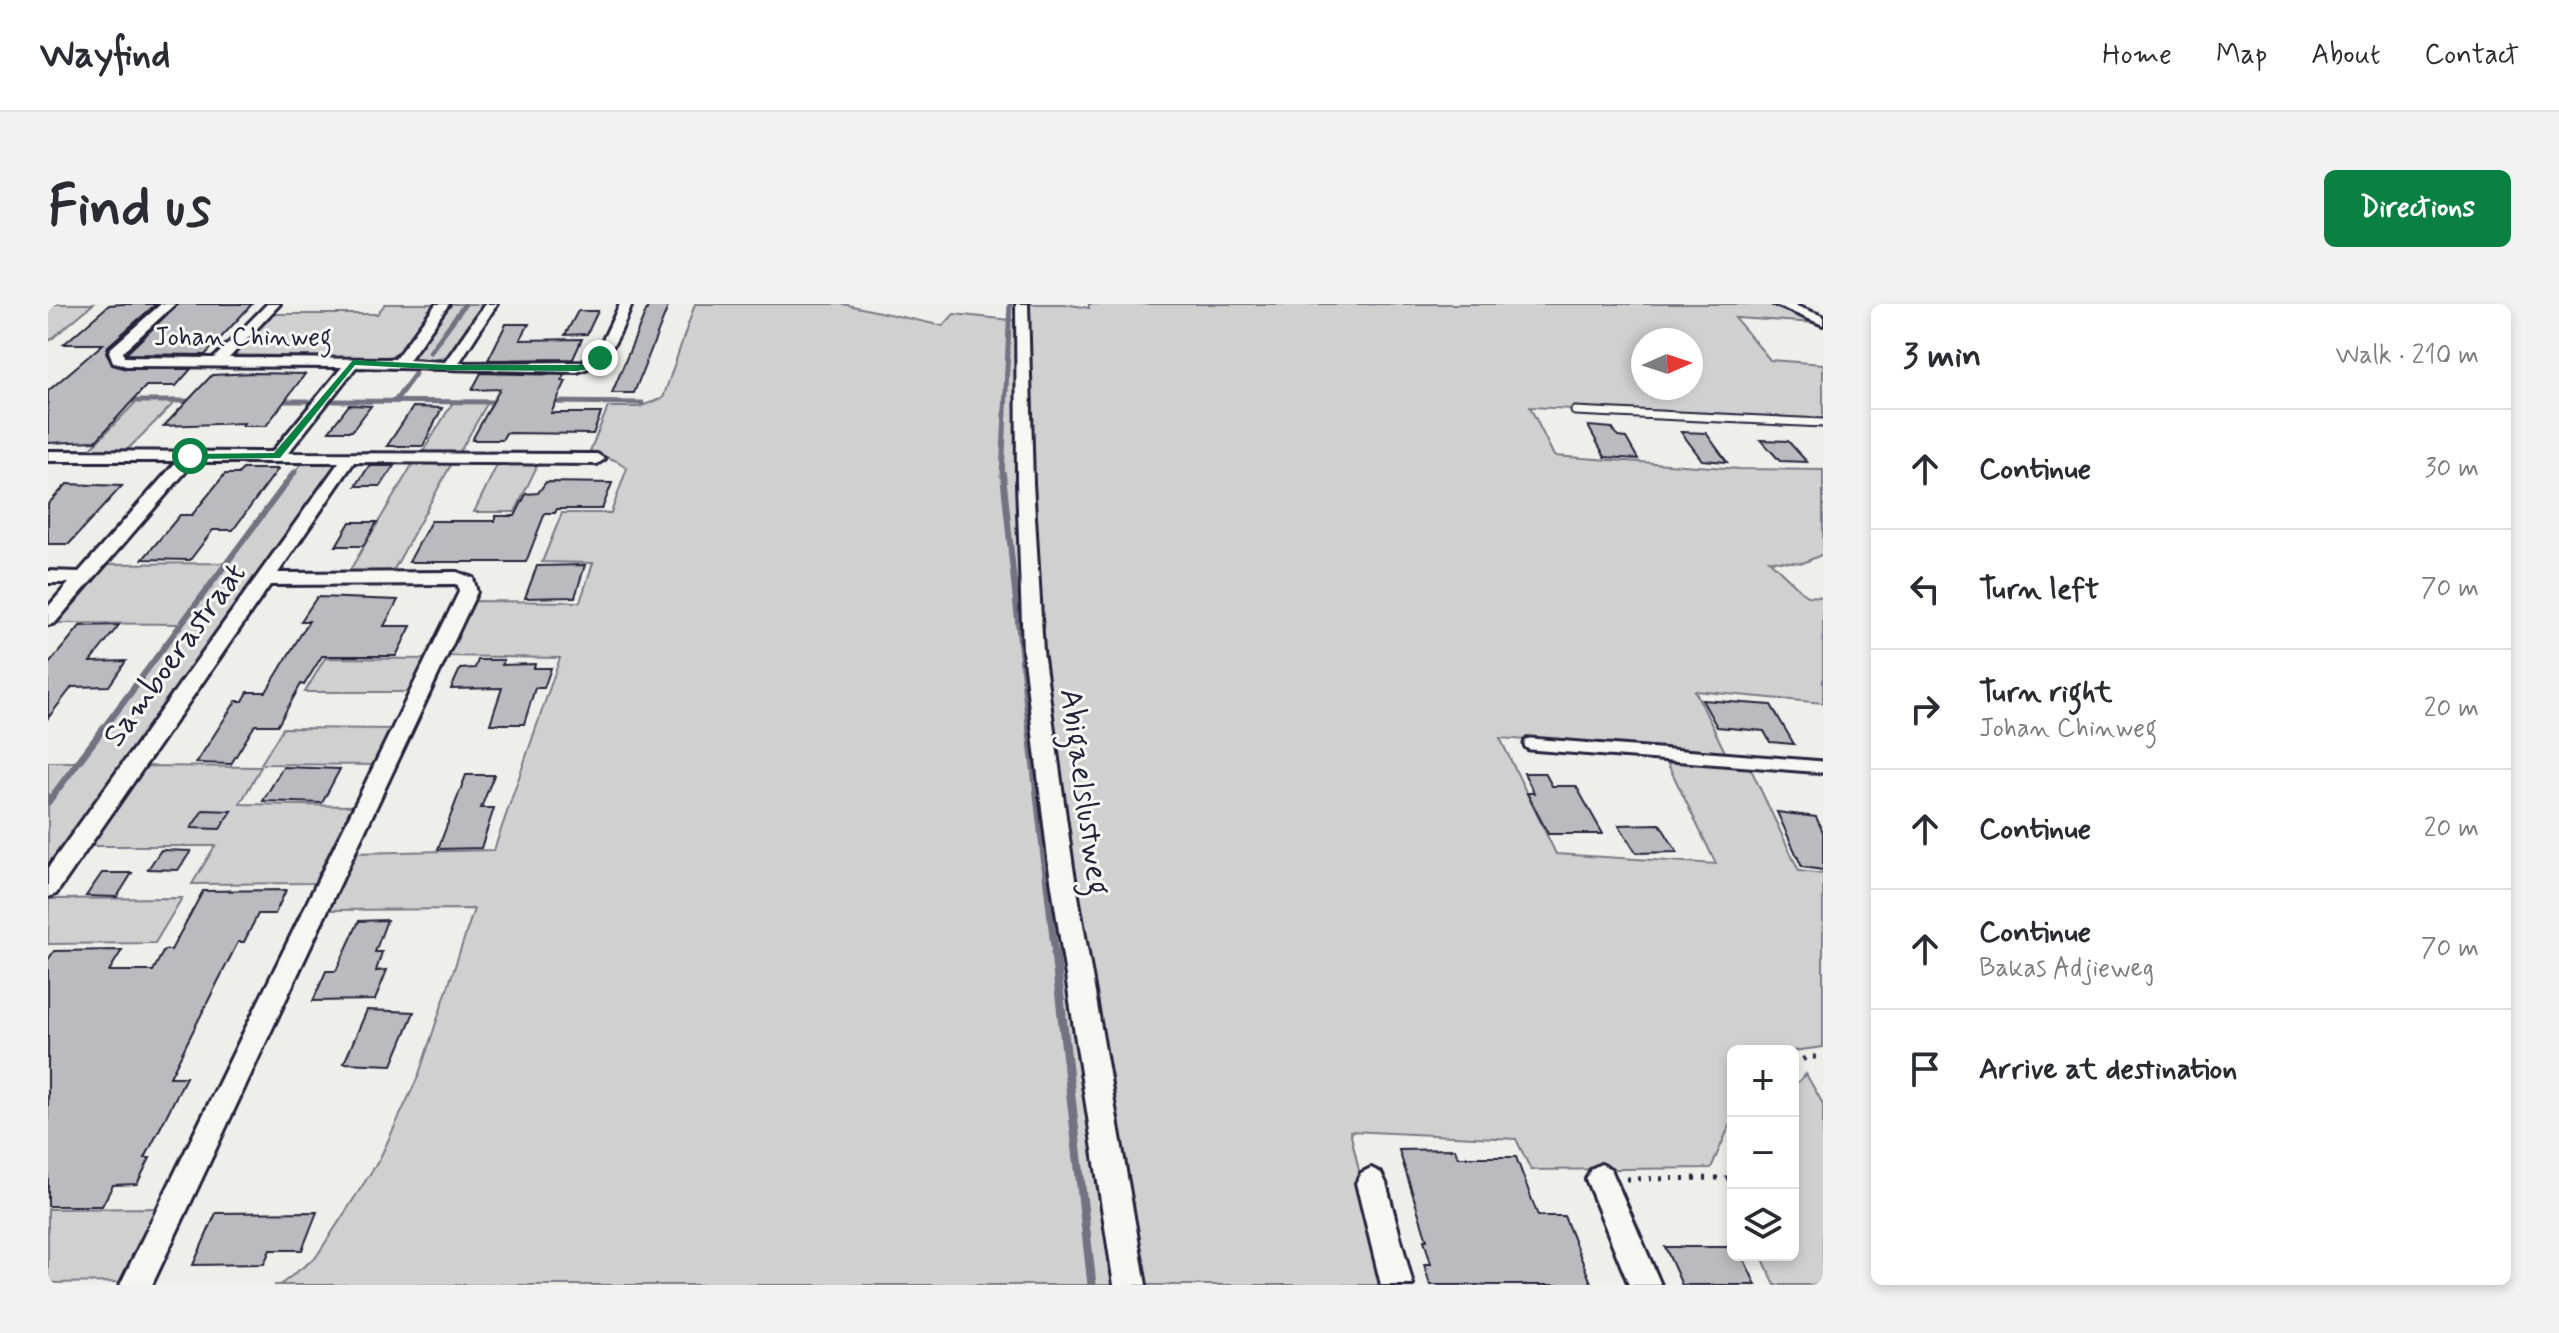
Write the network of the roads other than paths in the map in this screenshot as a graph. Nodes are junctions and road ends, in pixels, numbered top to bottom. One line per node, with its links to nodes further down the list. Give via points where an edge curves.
1 (169, 304): 9 (street, Johan Chinweg, via 116,351 118,359)
2 (274, 304): 9 (street)
3 (443, 304): 11 (street)
4 (491, 304): 12 (street)
5 (626, 304): 12 (street, Johan Chinweg, via 591,366)
6 (1022, 304): 30 (street, Abigaelslustweg, via 1033,651 1061,867)
7 (1779, 304): 8 (street)
8 (1823, 321)
9 (218, 362): 10 (street, Johan Chinweg)
10 (353, 362): 11 (street, Johan Chinweg); 17 (street)
11 (399, 363): 12 (street, Johan Chinweg)
12 (449, 367)
13 (1575, 411): 14 (lane)
14 (1823, 423)
15 (48, 456): 16 (street)
16 (190, 456): 17 (street); 21 (street)
17 (277, 456): 18 (street)
18 (351, 456): 19 (street); 22 (street, Samboerastraat)
19 (597, 459)
20 (48, 577): 21 (street)
21 (84, 578): 23 (street)
22 (266, 579): 26 (street, Samboerastraat); 29 (street, via 457,578 467,582 468,592)
23 (48, 619)
24 (1530, 744): 25 (lane)
25 (1823, 767)
26 (48, 887)
27 (1601, 1179): 32 (street)
28 (1371, 1183): 31 (street)
29 (136, 1285)
30 (1130, 1285)
31 (1397, 1285)
32 (1645, 1285)

